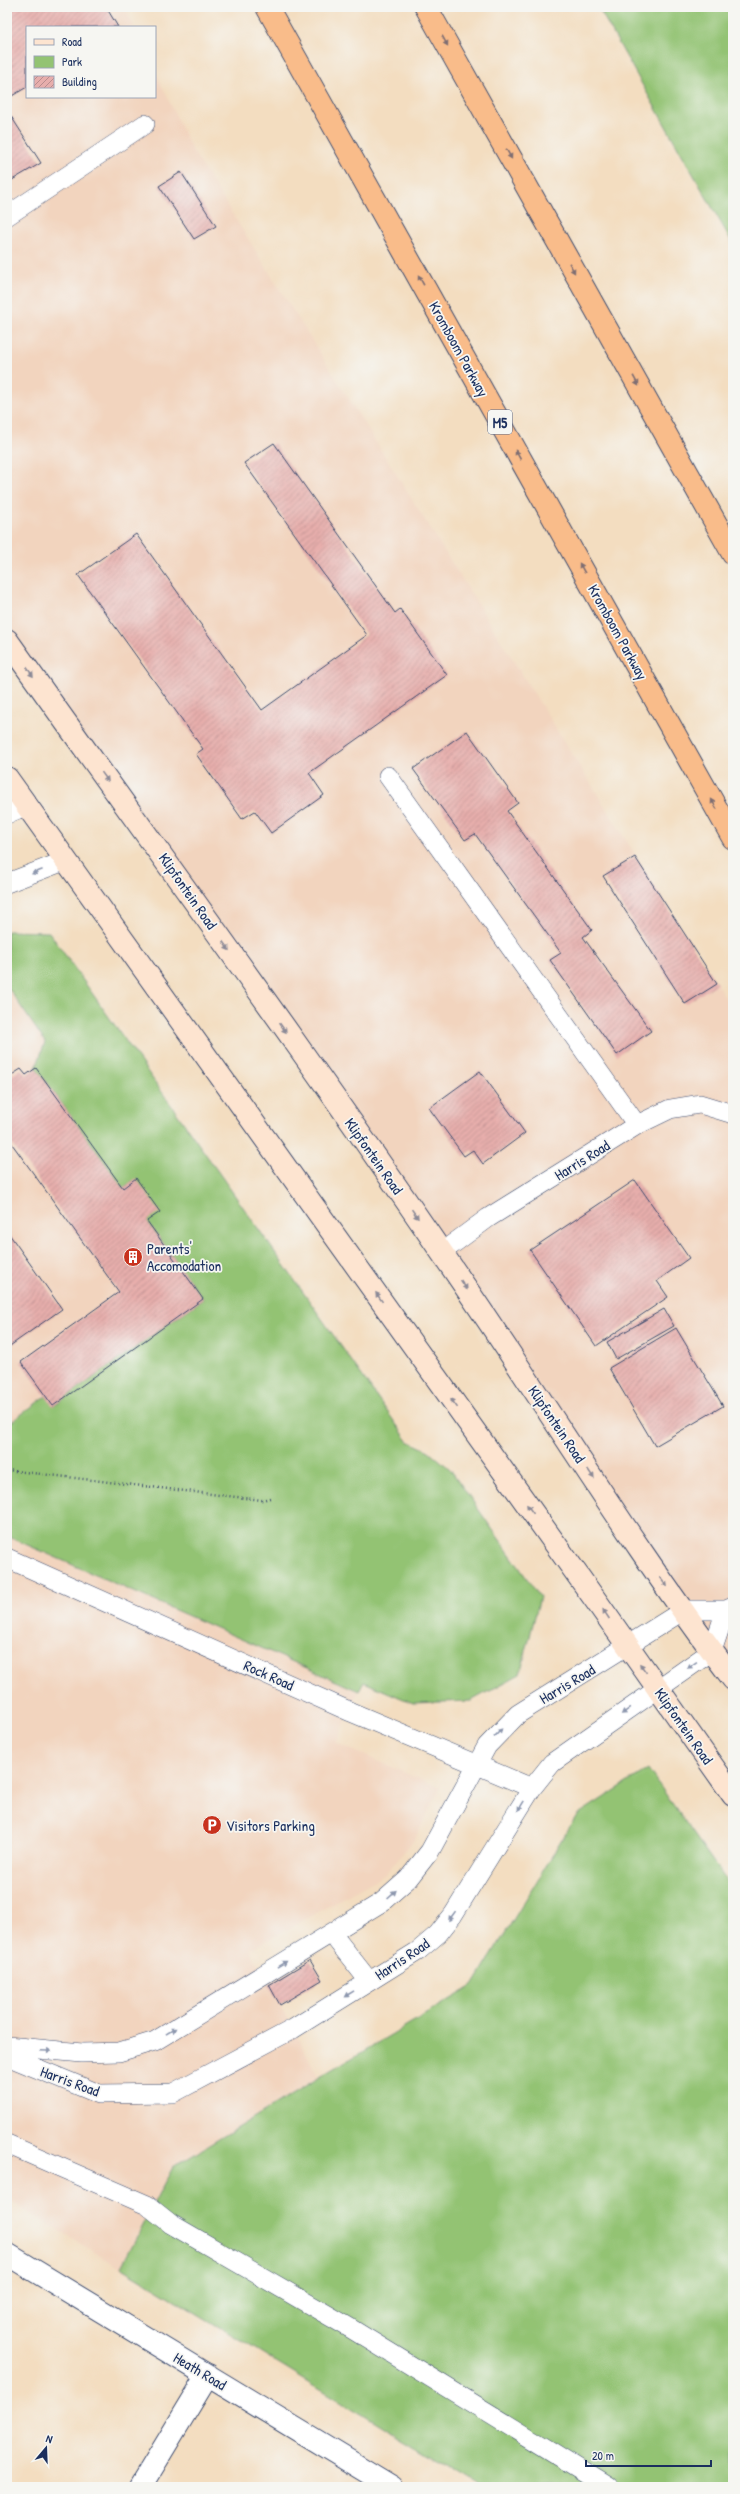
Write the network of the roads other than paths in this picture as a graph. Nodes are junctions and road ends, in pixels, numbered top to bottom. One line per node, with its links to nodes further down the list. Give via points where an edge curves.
1 (267, 7): 10 (highway, Kromboom Parkway / M5, one-way to 1)
2 (426, 7): 5 (highway, one-way to 5)
3 (145, 124): 4 (lane)
4 (7, 216)
5 (733, 554)
6 (7, 640): 15 (main road, Klipfontein Road, one-way to 15, via 180,879)
7 (388, 776): 14 (lane)
8 (7, 778): 9 (main road, Klipfontein Road)
9 (17, 809): 11 (main road, Klipfontein Road)
10 (733, 838)
11 (67, 860): 12 (lane, one-way to 12); 19 (main road, Klipfontein Road, one-way to 11)
12 (7, 883)
13 (733, 1114): 14 (lane, Harris Road, via 700,1104 670,1109)
14 (637, 1125): 15 (lane, Harris Road, via 488,1218)
15 (442, 1252): 18 (main road, Klipfontein Road, one-way to 18, via 653,1568)
16 (7, 1558): 23 (lane, Rock Road)
17 (730, 1609): 18 (lane); 20 (lane)
18 (684, 1610): 19 (lane, Harris Road); 20 (main road, Klipfontein Road)
19 (628, 1647): 22 (main road, Klipfontein Road, one-way to 19); 23 (lane, Harris Road, one-way to 19, via 487,1746 518,1714)
20 (712, 1651): 21 (main road, Klipfontein Road); 22 (lane, Harris Road, one-way to 22)
21 (733, 1679)
22 (658, 1689): 24 (lane, Harris Road, one-way to 24, via 552,1763); 25 (main road, Klipfontein Road)
23 (476, 1765): 24 (lane, Rock Road); 26 (lane, Harris Road, one-way to 23, via 382,1902 408,1879 430,1851)
24 (532, 1788): 27 (lane, Harris Road, one-way to 27, via 453,1915 438,1934 418,1951)
25 (733, 1795)
26 (332, 1934): 27 (lane); 28 (lane, Harris Road, one-way to 26, via 51,2051 111,2052 156,2041)
27 (369, 1981): 29 (lane, Harris Road, one-way to 29, via 293,2029 174,2093 99,2094)
28 (7, 2046)
29 (7, 2056)
30 (7, 2144): 35 (lane, via 147,2205 171,2224 350,2328)
31 (7, 2254): 32 (street, Heath Road)
32 (208, 2375): 33 (street); 34 (street, Heath Road)
33 (140, 2487)
34 (392, 2487)
35 (609, 2487)

